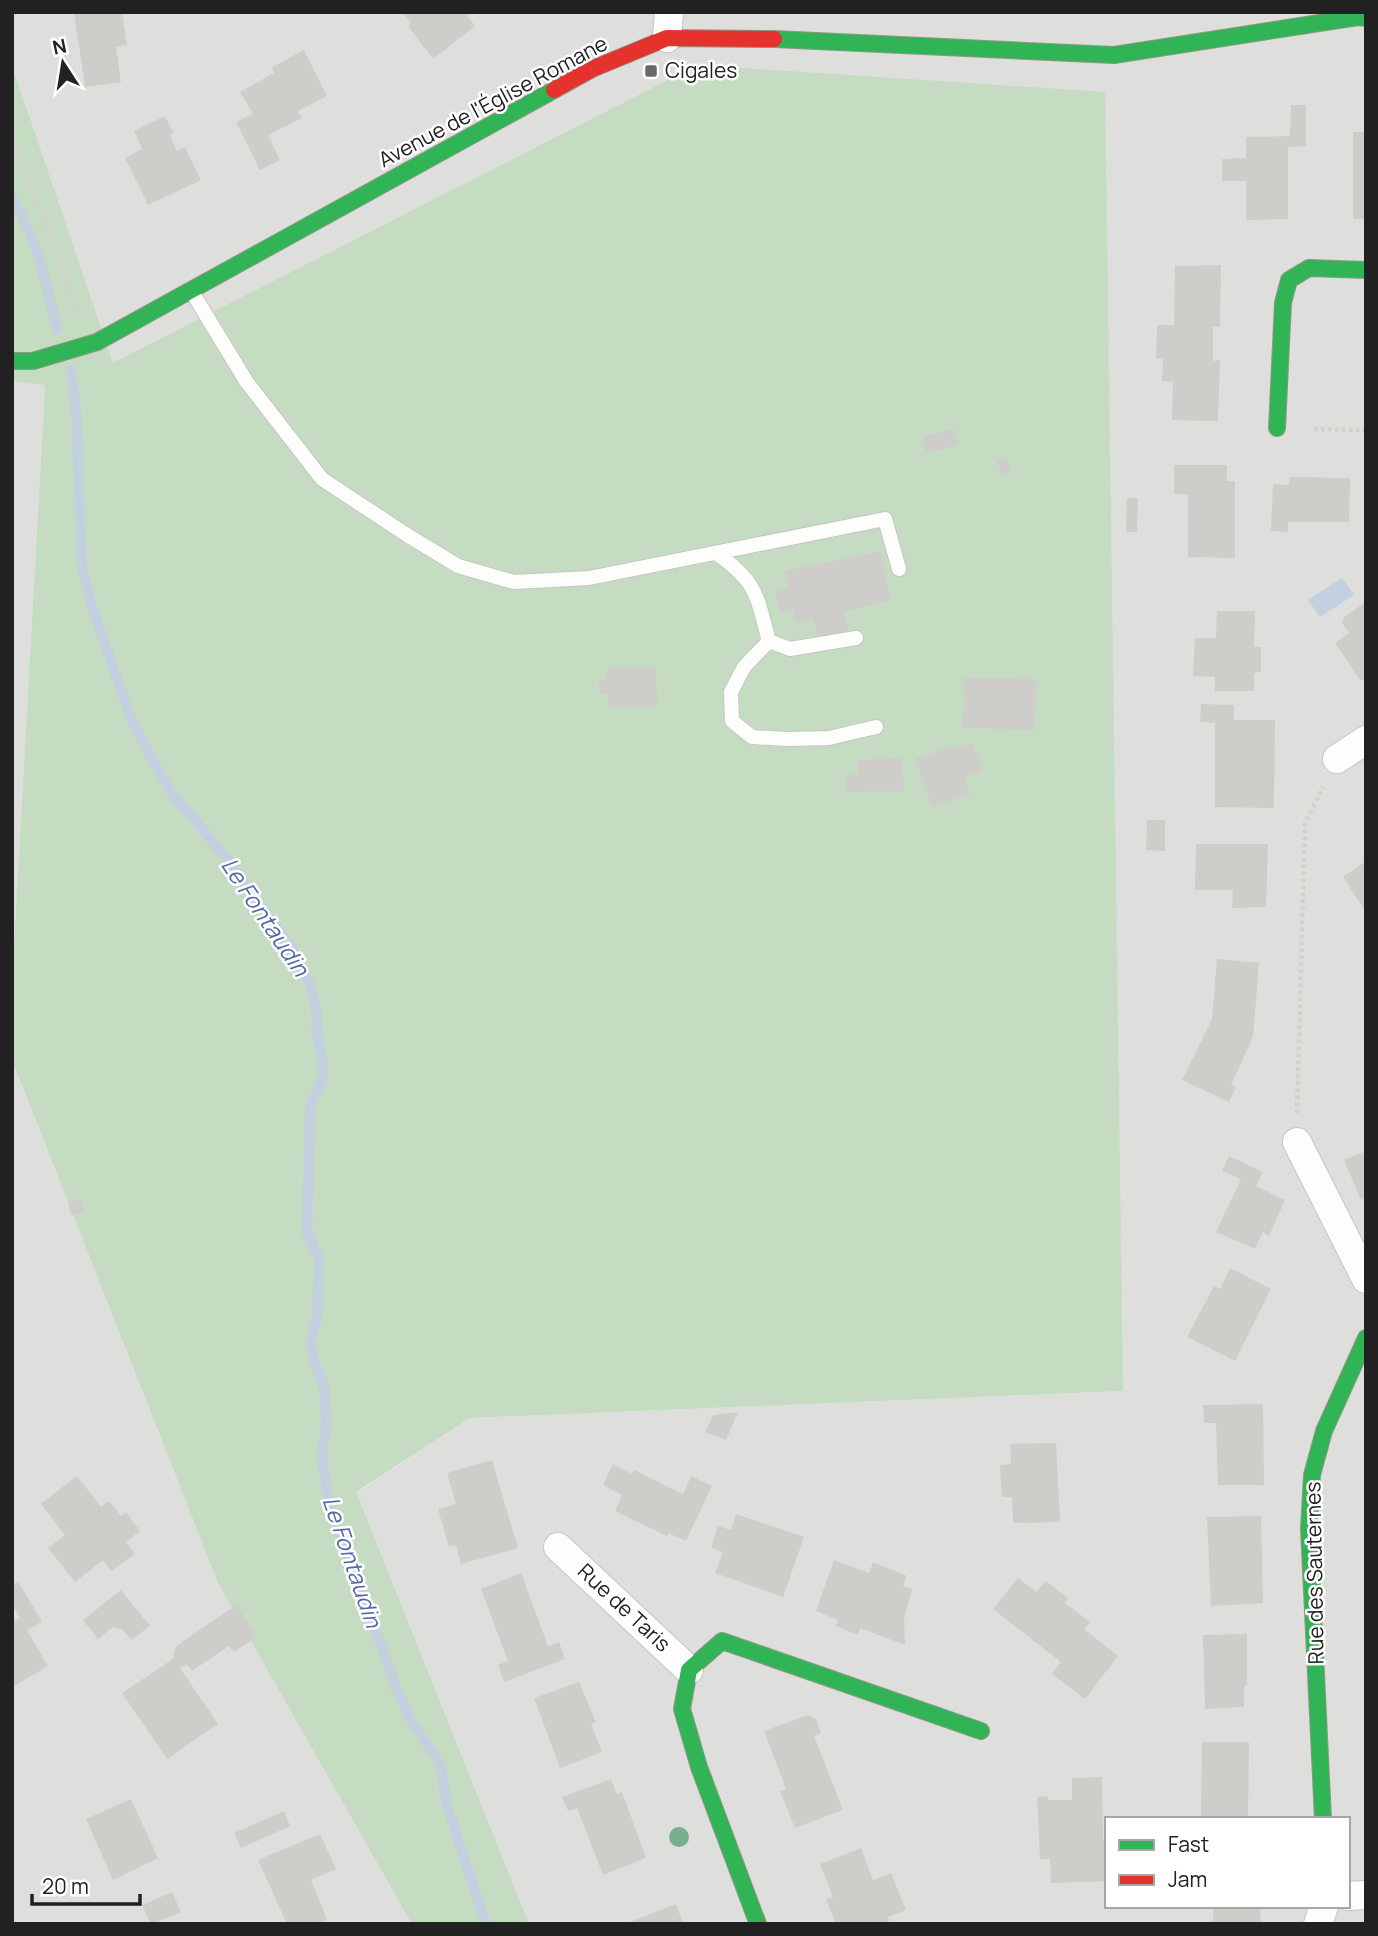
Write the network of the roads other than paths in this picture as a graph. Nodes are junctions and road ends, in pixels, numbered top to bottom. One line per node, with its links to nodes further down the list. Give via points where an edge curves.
1 (1366, 18): 2 (street, Avenue de l'Église Romane, via 1114,55 785,39)
2 (668, 25): 4 (street, Avenue de l'Église Romane)
3 (1366, 270): 6 (street, via 1309,268 1289,279 1283,303)
4 (191, 290): 5 (street, Avenue de l'Église Romane, via 84,346 33,361); 7 (lane, via 246,381 322,479 458,566 514,582 589,578)
5 (12, 361)
6 (1277, 428)
7 (716, 553): 8 (lane, via 885,519); 10 (lane, via 741,572 758,597)
8 (899, 569)
9 (856, 638): 10 (lane, via 790,649)
10 (769, 641): 11 (lane, via 744,667 731,692 732,722 752,737 787,739 829,738)
11 (876, 727)
12 (1366, 740): 13 (street)
13 (1337, 759)
14 (1297, 1142): 15 (street)
15 (1366, 1279)
16 (1366, 1338): 20 (street, Rue des Sauternes, via 1324,1431 1312,1475 1310,1529)
17 (558, 1547): 18 (street, Rue de Taris)
18 (689, 1670): 19 (street, via 722,1641); 21 (street, via 682,1709)
19 (981, 1731)
20 (1323, 1817)
21 (758, 1924)

